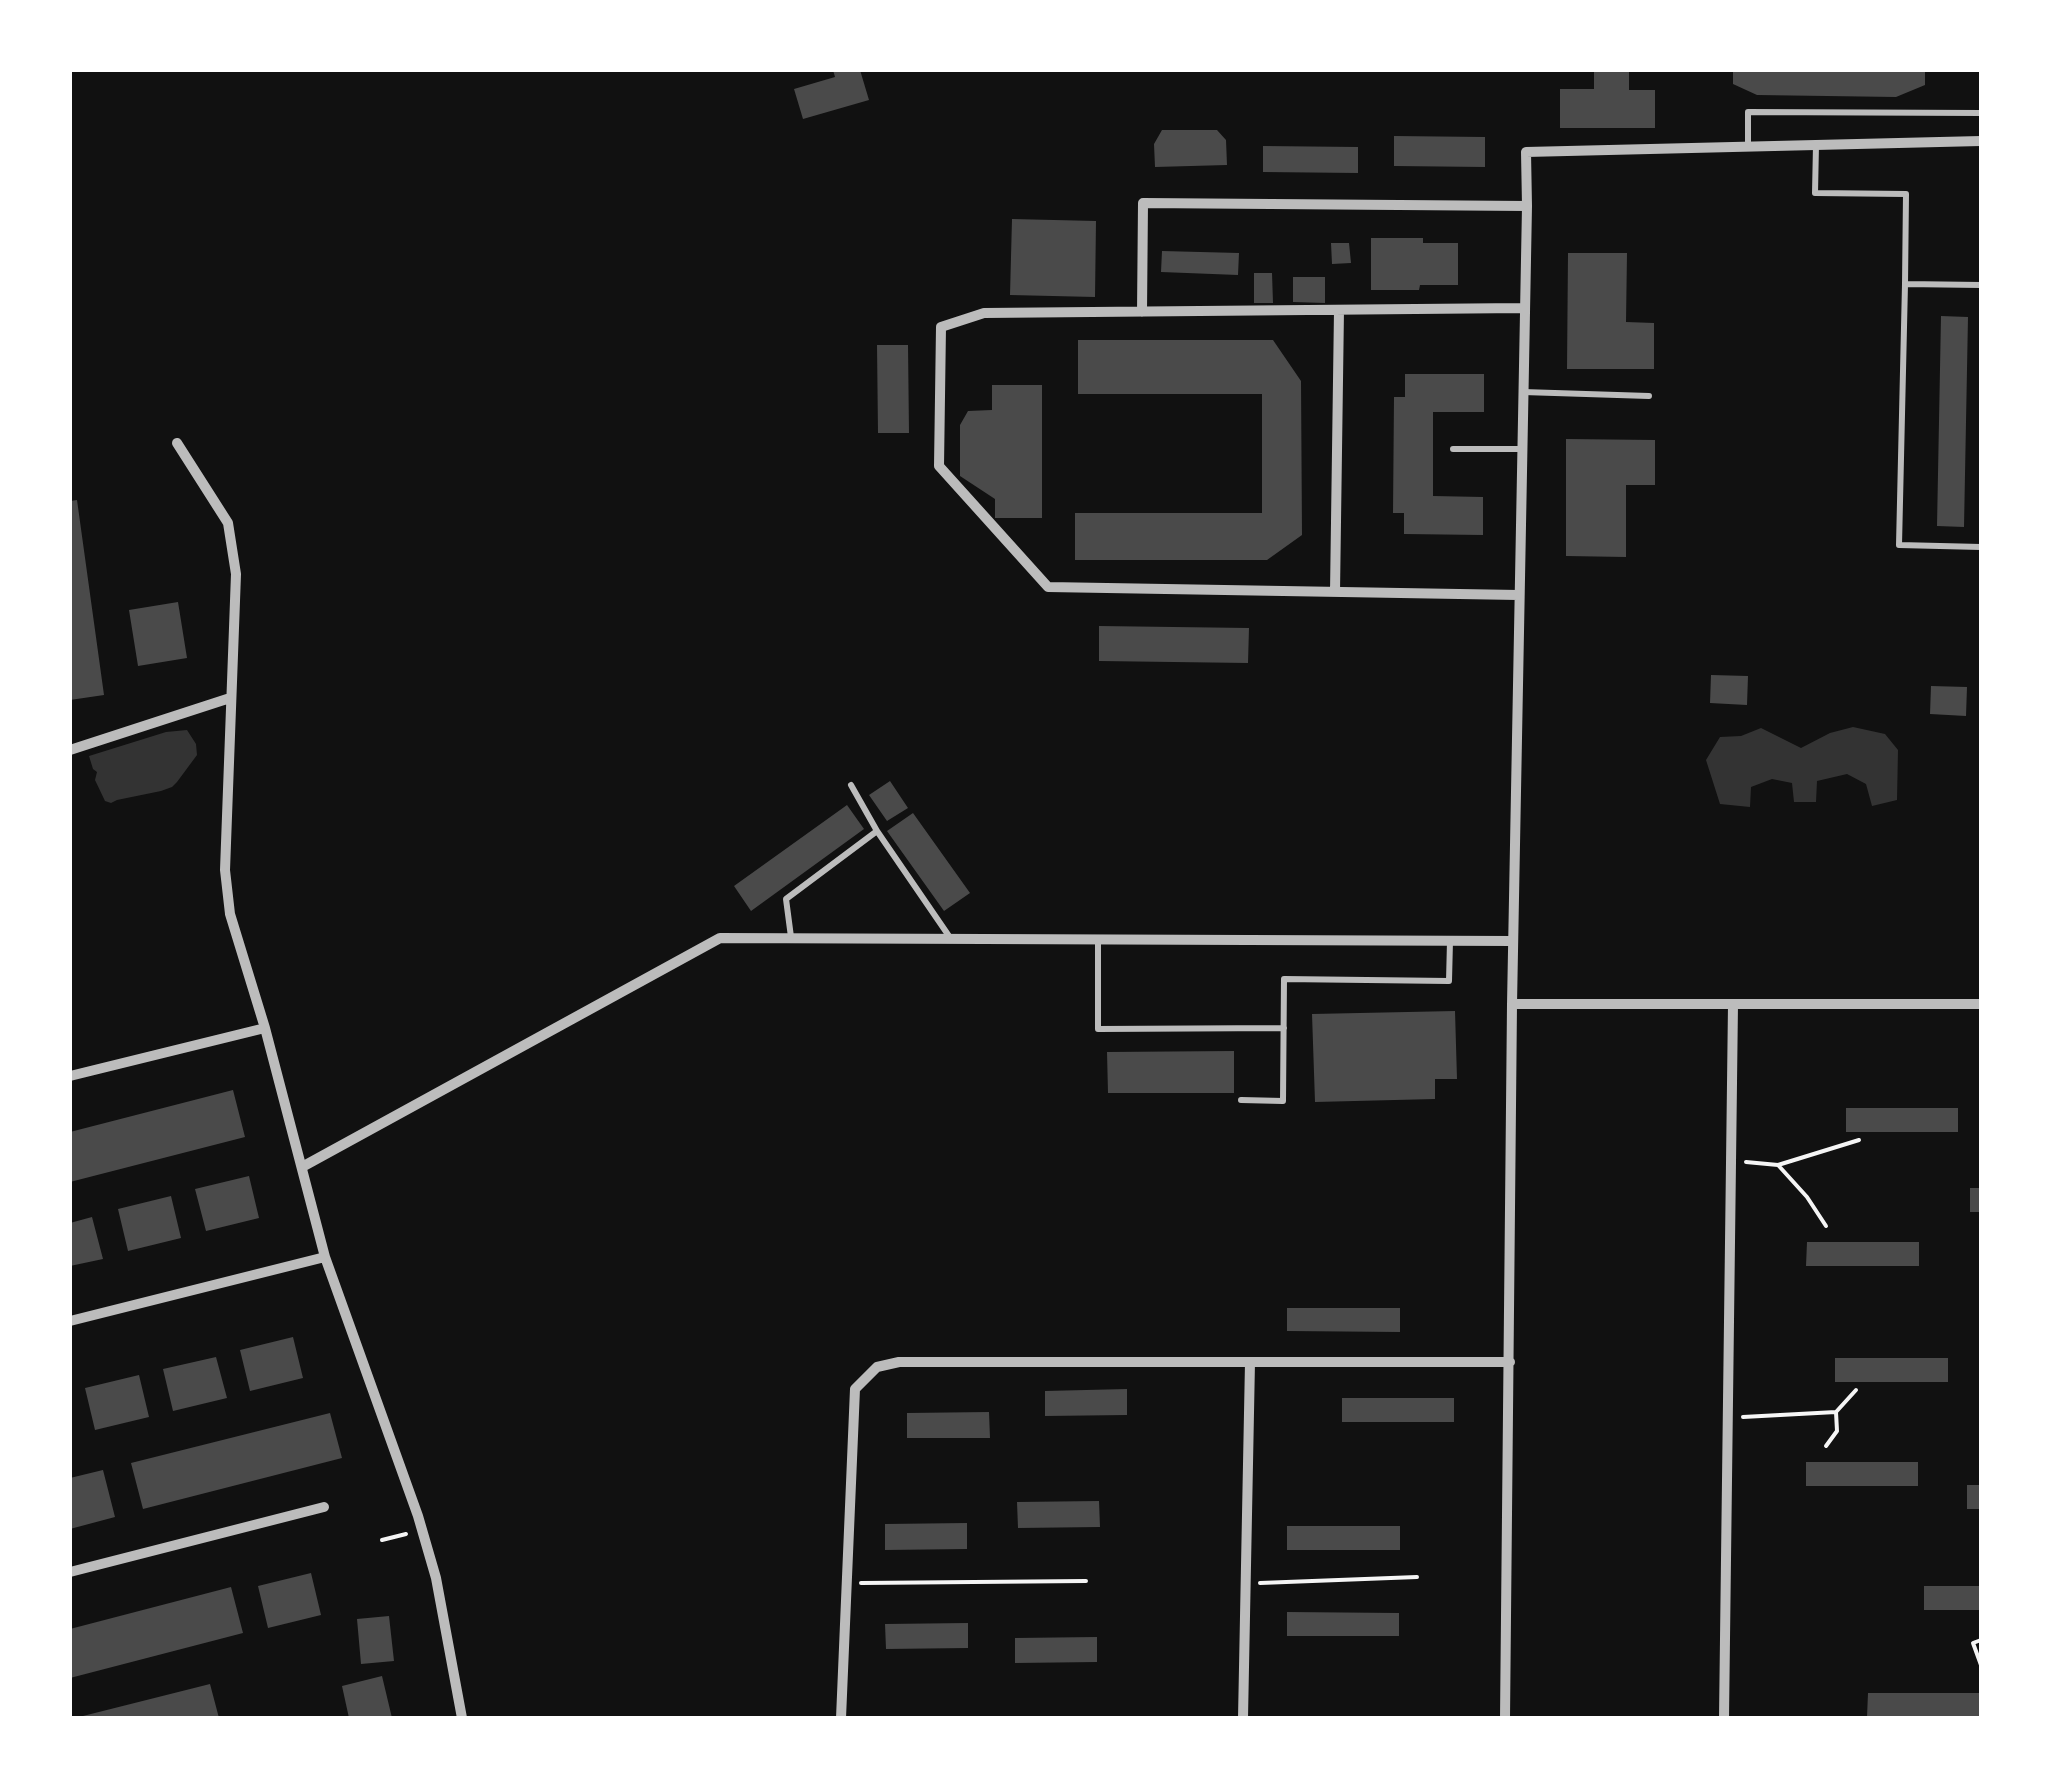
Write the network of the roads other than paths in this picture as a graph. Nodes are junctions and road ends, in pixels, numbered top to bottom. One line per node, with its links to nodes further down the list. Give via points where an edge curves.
1 (1981, 114): 4 (lane, via 1748,112)
2 (1981, 142): 3 (street)
3 (1816, 145): 4 (street); 6 (lane, via 1815,193 1906,194)
4 (1748, 146): 5 (street, via 1526,152)
5 (1527, 206): 8 (street); 10 (street, via 1144,204)
6 (1904, 284): 7 (lane); 16 (lane, via 1899,545)
7 (1981, 285)
8 (1524, 308): 9 (street); 11 (street)
9 (1340, 310): 10 (street); 17 (street)
10 (1142, 312): 17 (street, via 984,313 942,328 939,466 1048,587)
11 (1522, 392): 12 (lane); 15 (street)
12 (1649, 396)
13 (177, 443): 19 (street, via 228,522 236,574)
14 (1453, 448): 15 (lane)
15 (1521, 449): 18 (street)
16 (1981, 547)
17 (1336, 592): 18 (street)
18 (1518, 595): 27 (street)
19 (230, 698): 20 (street); 31 (street, via 224,870 230,914)
20 (70, 750)
21 (851, 784): 22 (lane)
22 (877, 832): 23 (lane, via 786,899); 24 (lane)
23 (791, 938): 24 (street); 35 (street, via 720,938)
24 (951, 940): 25 (street)
25 (1098, 940): 26 (street); 32 (lane, via 1098,1029)
26 (1450, 941): 27 (street); 32 (lane, via 1449,980 1284,979)
27 (1513, 941): 28 (street)
28 (1512, 1004): 29 (street); 39 (street)
29 (1733, 1004): 30 (street); 46 (street)
30 (1981, 1004)
31 (265, 1028): 33 (street); 35 (street)
32 (1284, 1028): 34 (lane, via 1283,1100)
33 (70, 1076)
34 (1241, 1100)
35 (302, 1167): 36 (street)
36 (325, 1257): 37 (street); 42 (street, via 422,1530)
37 (70, 1321)
38 (1250, 1362): 39 (street); 43 (street, via 877,1367 855,1389); 44 (street)
39 (1510, 1362): 45 (street)
40 (324, 1507): 41 (street)
41 (70, 1572)
42 (462, 1718)
43 (841, 1718)
44 (1243, 1718)
45 (1505, 1718)
46 (1724, 1718)

